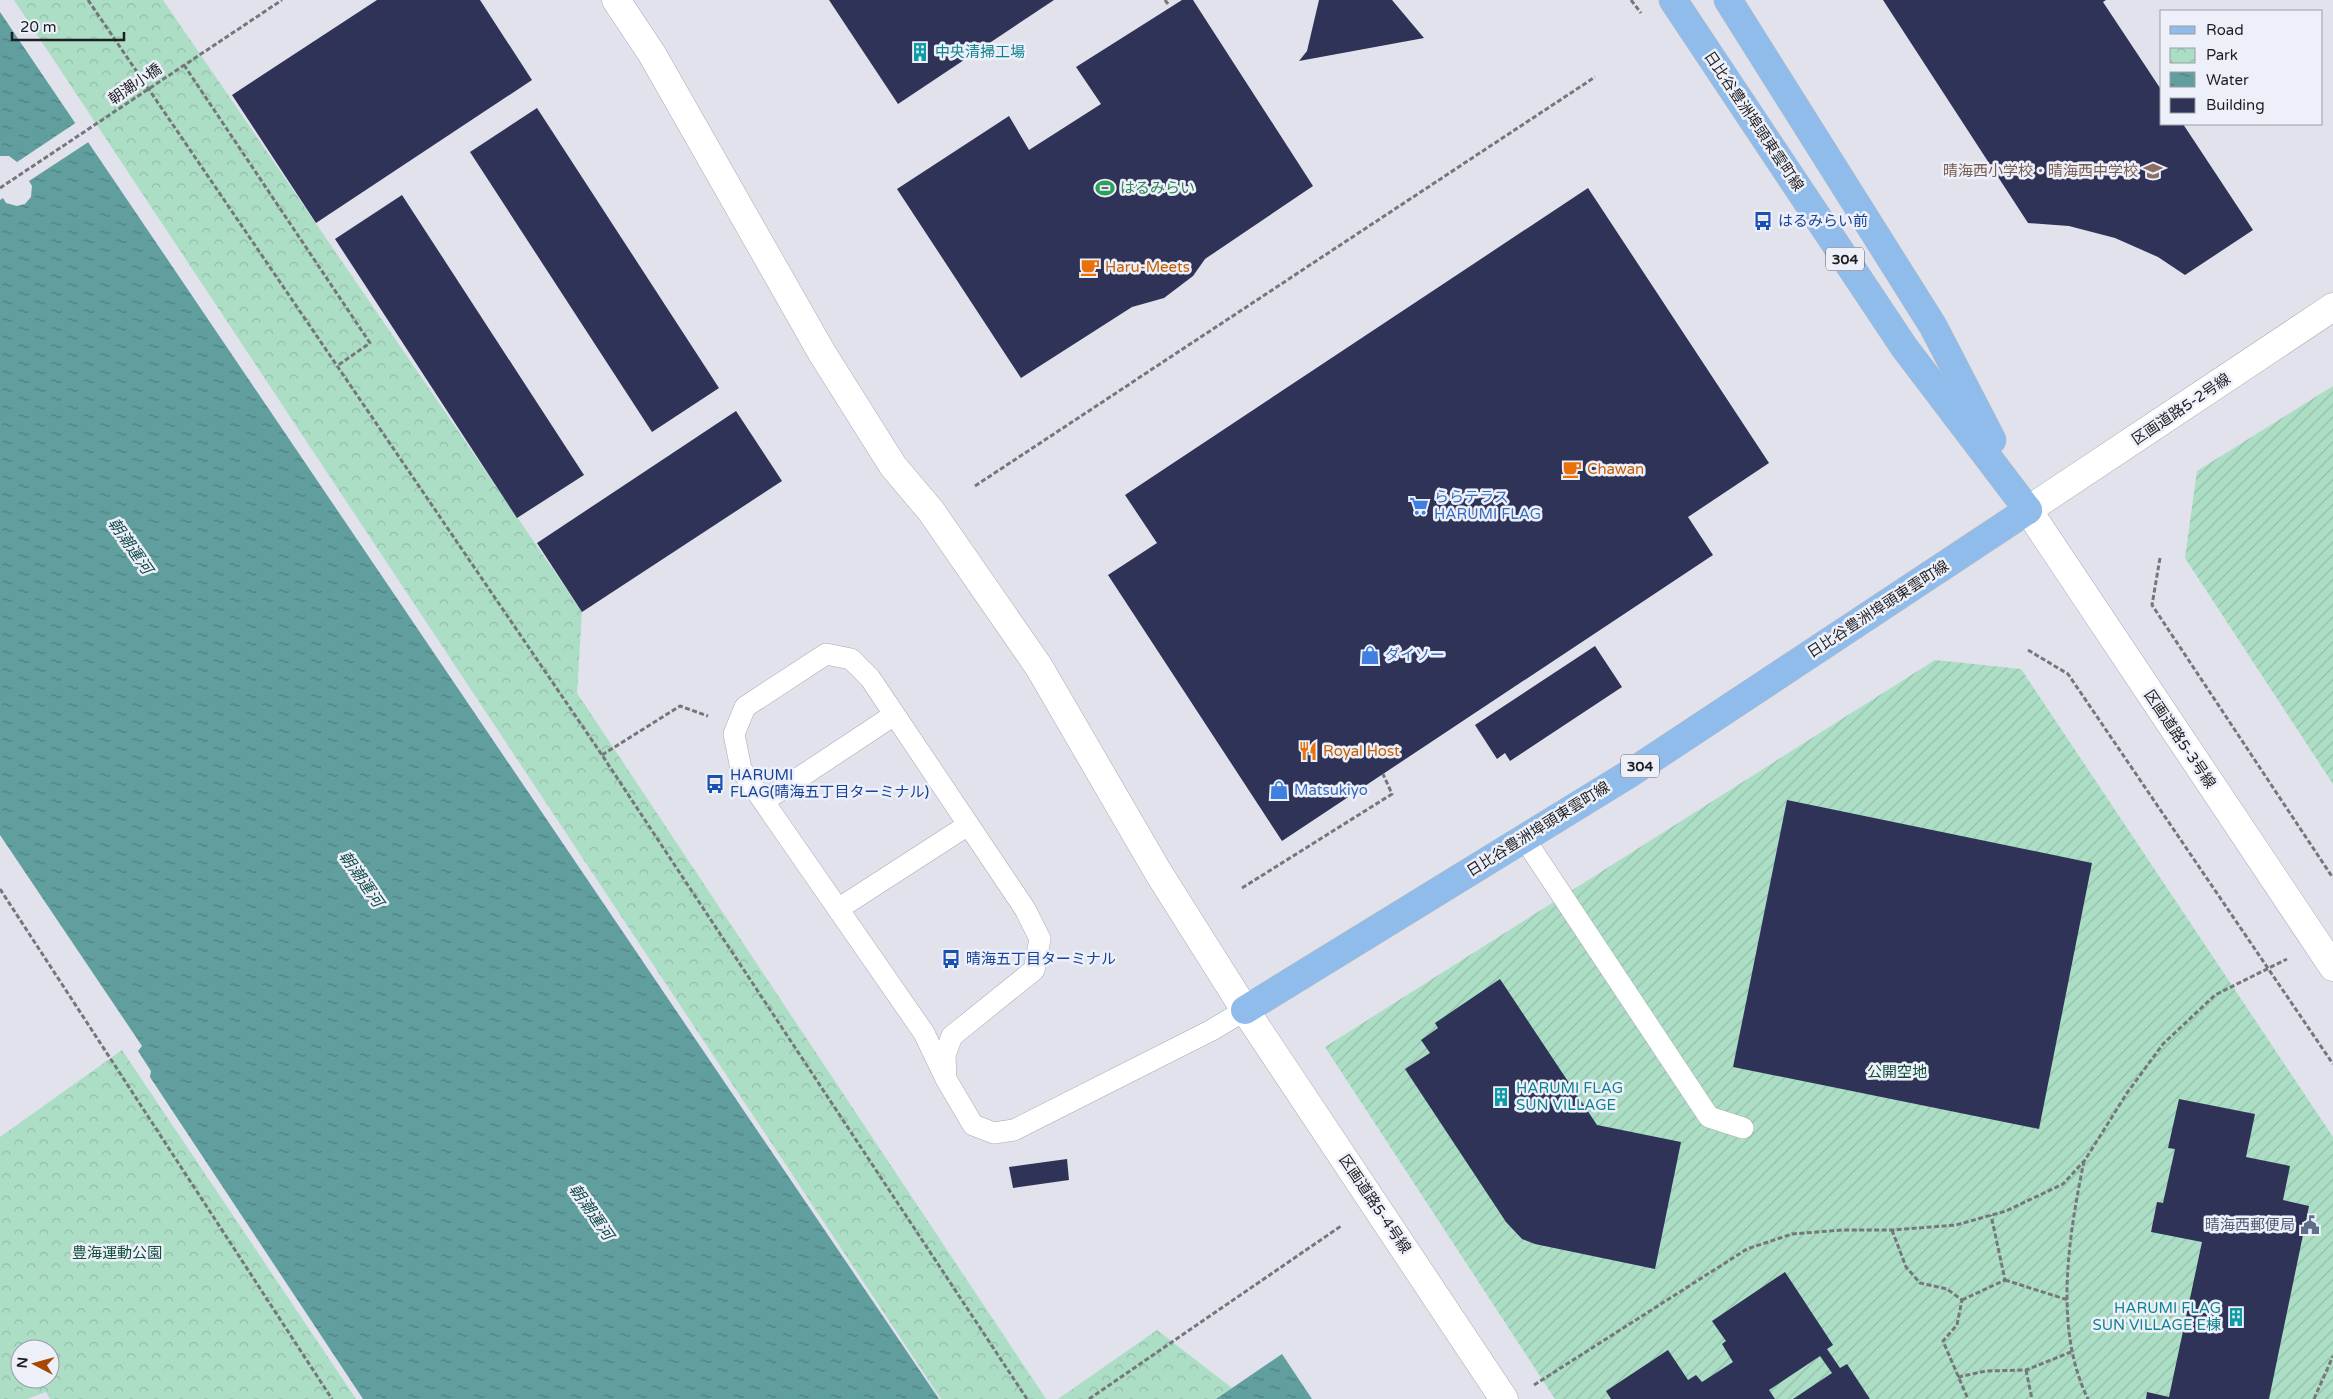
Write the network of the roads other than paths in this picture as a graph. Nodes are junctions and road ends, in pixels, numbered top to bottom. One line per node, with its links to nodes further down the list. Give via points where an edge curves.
1 (616, 0): 12 (street, 区画道路5-4号線, via 652,54 828,361 893,466 931,512 1040,667 1158,872)
2 (1673, 0): 5 (main road, 日比谷豊洲埠頭東雲町線 / 304, via 1904,347)
3 (1728, 0): 5 (main road, 304, via 1933,326)
4 (2333, 307): 5 (street, 区画道路5-2号線)
5 (2028, 510): 9 (main road, 日比谷豊洲埠頭東雲町線 / 304, via 1629,774); 11 (street, 区画道路5-3号線)
6 (894, 715): 7 (lane); 7 (lane, via 870,678 851,659 826,654 753,701 745,707 734,734 741,769); 8 (lane)
7 (764, 801): 10 (lane)
8 (968, 824): 10 (lane); 14 (lane, via 1025,909 1040,939 1034,970)
9 (1524, 838): 12 (main road, 日比谷豊洲埠頭東雲町線 / 304); 16 (lane, via 1708,1117)
10 (838, 909): 13 (lane)
11 (2333, 967)
12 (1245, 1010): 15 (lane, via 1212,1030 1014,1130 994,1133 973,1124); 17 (street, 区画道路5-4号線)
13 (924, 1033): 14 (lane); 15 (lane)
14 (952, 1036): 15 (lane, via 945,1055)
15 (946, 1079)
16 (1743, 1128)
17 (1504, 1399)

